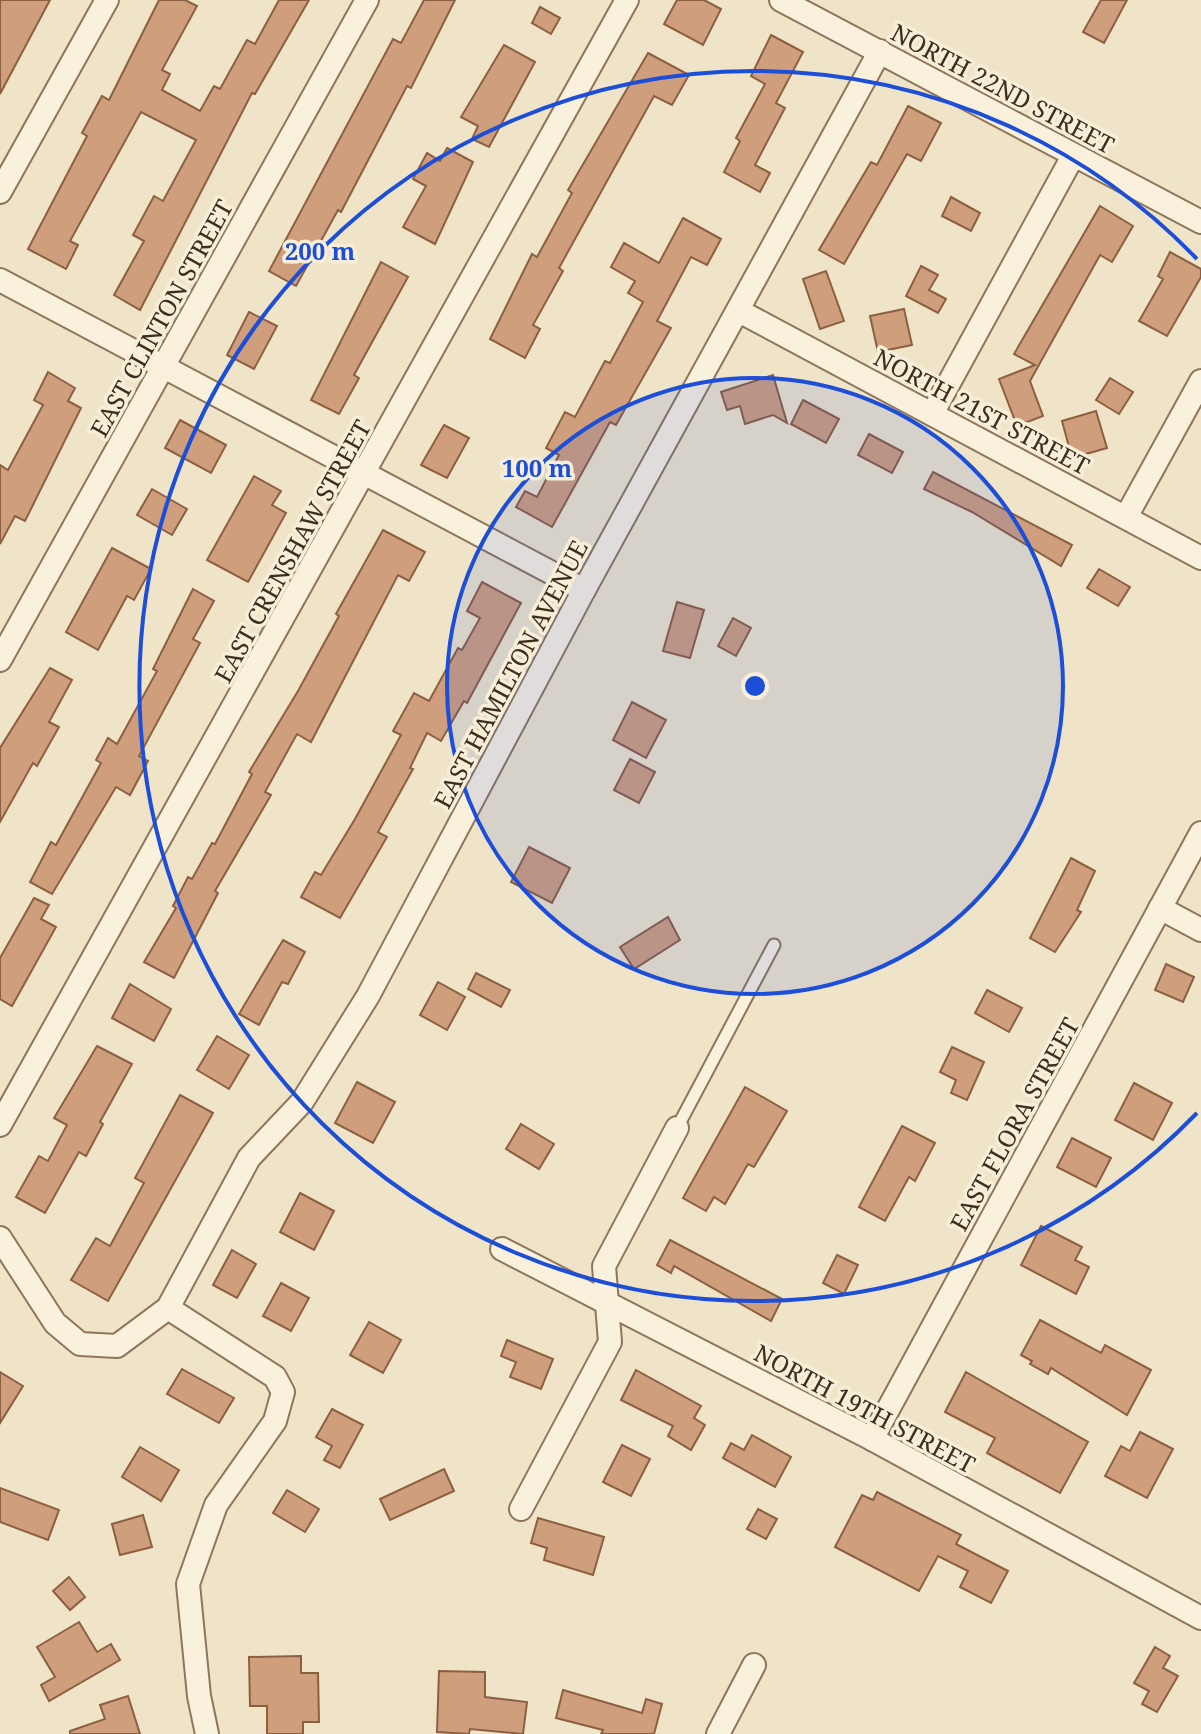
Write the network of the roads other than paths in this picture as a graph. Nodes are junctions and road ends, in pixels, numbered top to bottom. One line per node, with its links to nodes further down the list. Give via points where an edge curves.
1 (107, 0): 7 (street)
2 (367, 0): 11 (street, EAST CLINTON STREET)
3 (627, 0): 14 (street, EAST CRENSHAW STREET)
4 (781, 0): 5 (street, NORTH 22ND STREET)
5 (880, 51): 6 (street, NORTH 22ND STREET); 10 (street, EAST HAMILTON AVENUE)
6 (1073, 156): 8 (street, NORTH 22ND STREET); 13 (street)
7 (0, 192)
8 (1201, 222)
9 (0, 280): 11 (street)
10 (739, 311): 13 (street, NORTH 21ST STREET); 17 (street, EAST HAMILTON AVENUE)
11 (164, 367): 14 (street); 18 (street, EAST CLINTON STREET)
12 (1201, 381): 15 (street)
13 (932, 414): 15 (street, NORTH 21ST STREET)
14 (365, 473): 17 (street); 23 (street, EAST CRENSHAW STREET)
15 (1126, 517): 16 (street, NORTH 21ST STREET)
16 (1201, 558)
17 (584, 590): 28 (street, EAST HAMILTON AVENUE, via 368,996 302,1102 249,1158)
18 (0, 660)
19 (1201, 833): 20 (street, EAST FLORA STREET)
20 (1160, 908): 21 (street); 29 (street, EAST FLORA STREET)
21 (1201, 930)
22 (774, 945): 24 (lane)
23 (0, 1125)
24 (677, 1128): 27 (street, via 604,1266)
25 (0, 1238): 28 (street, via 55,1323 80,1344 117,1346)
26 (502, 1249): 27 (street, NORTH 19TH STREET)
27 (608, 1304): 29 (street, NORTH 19TH STREET); 30 (street, via 610,1342)
28 (168, 1308): 33 (street, via 275,1377 283,1392 275,1421 216,1505 188,1584)
29 (872, 1439): 31 (street, NORTH 19TH STREET)
30 (521, 1509)
31 (1201, 1618)
32 (754, 1665): 34 (street)
33 (207, 1734)
34 (718, 1734)

